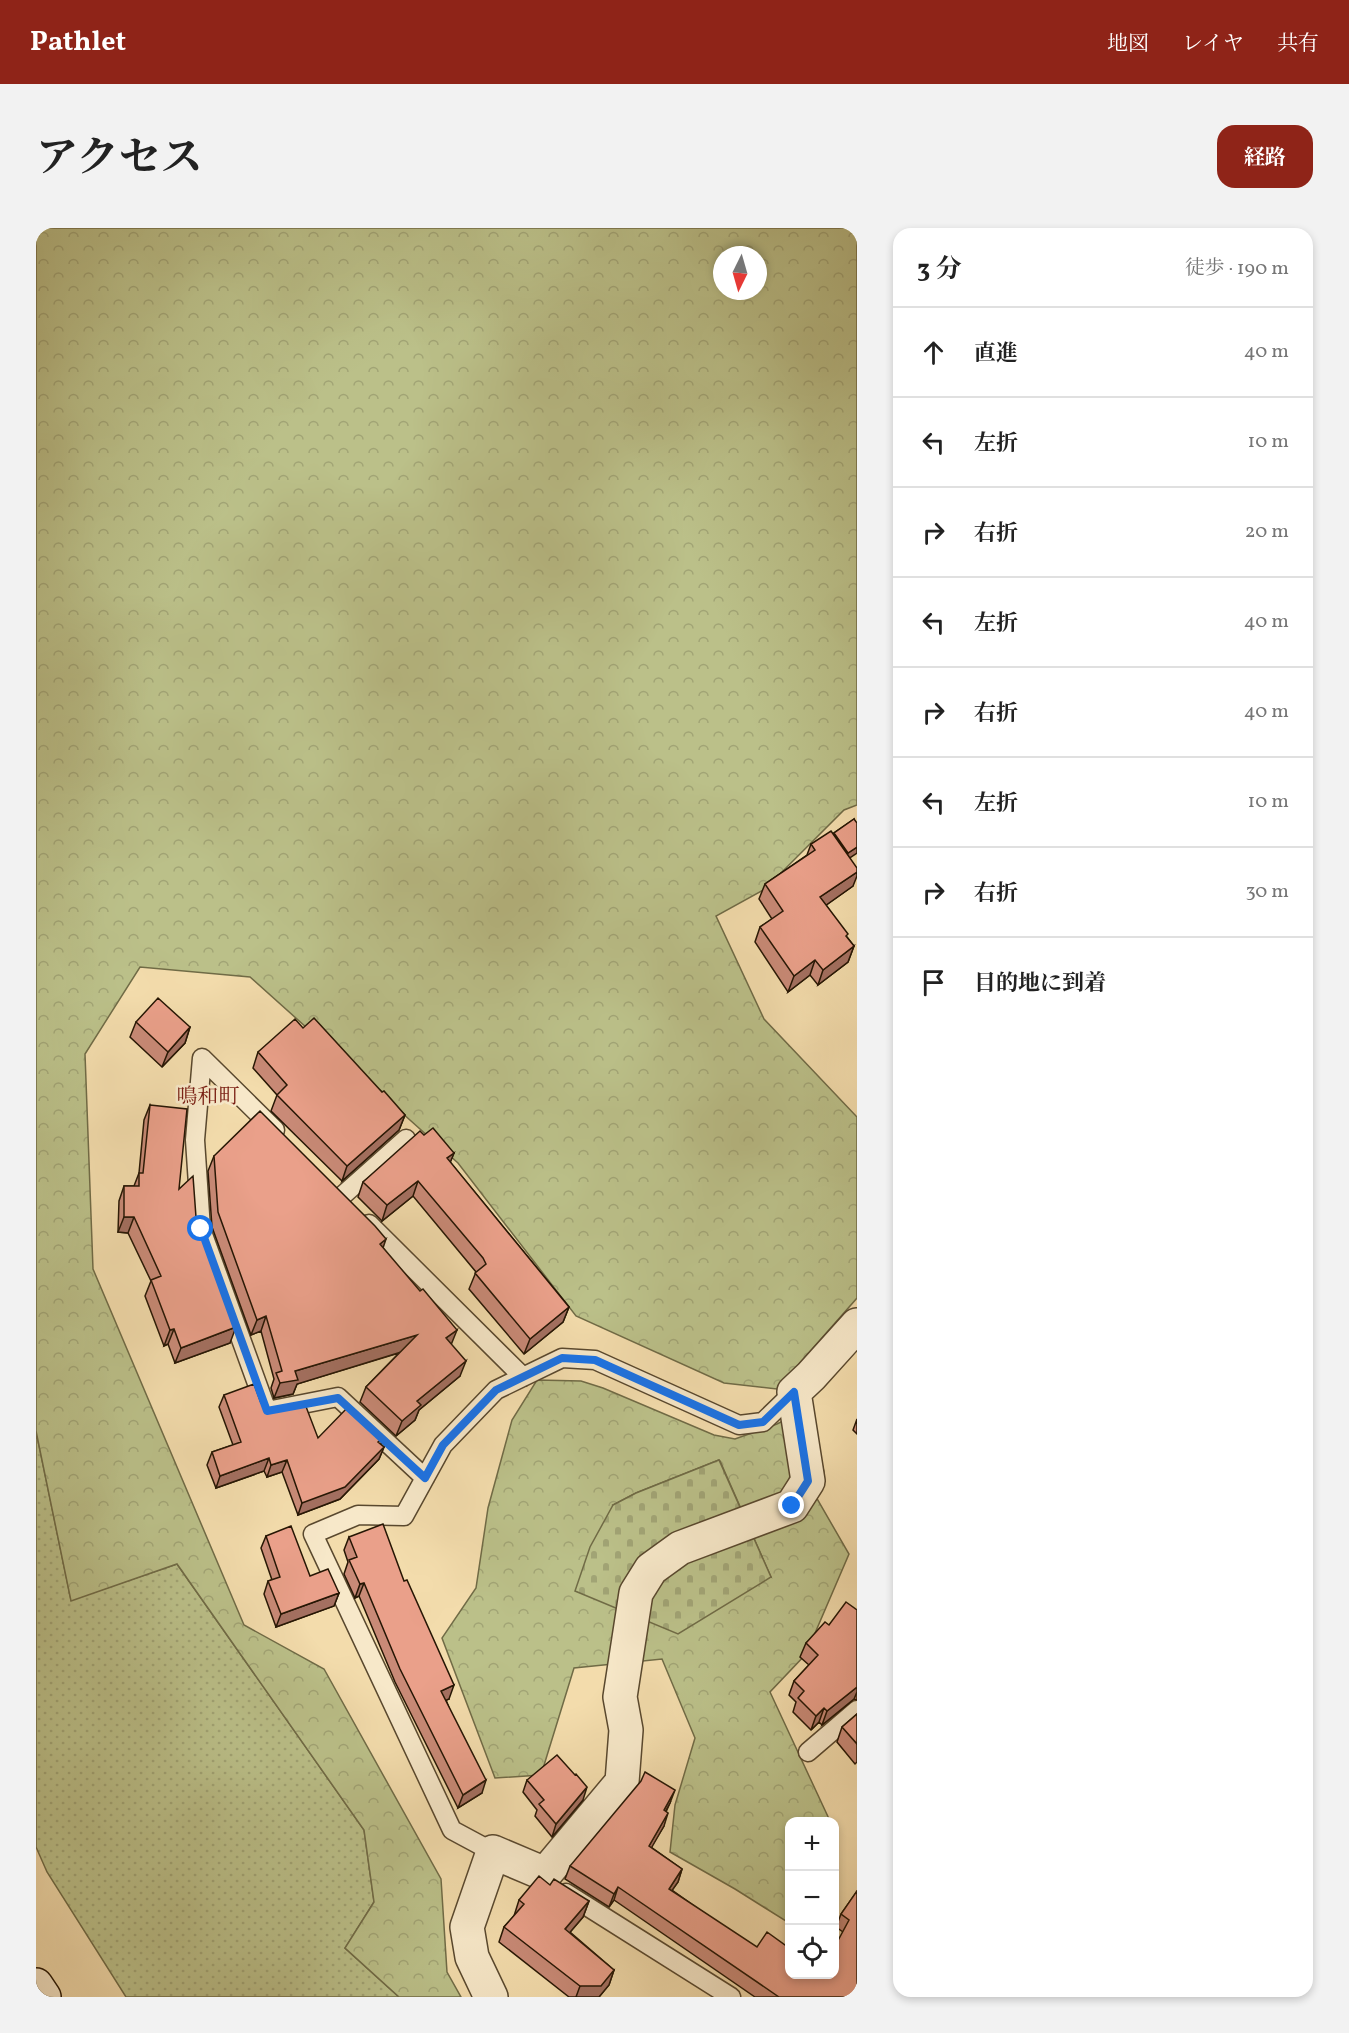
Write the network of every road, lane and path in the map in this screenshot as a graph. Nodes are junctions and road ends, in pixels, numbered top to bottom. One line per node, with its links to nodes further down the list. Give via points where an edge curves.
1 (406, 1139): 4 (lane)
2 (284, 1140): 8 (lane, via 202,1058 195,1140 201,1229 267,1411 338,1398)
3 (325, 1180): 4 (lane)
4 (350, 1205): 6 (lane)
5 (857, 1325): 7 (street)
6 (523, 1377): 7 (lane, via 562,1358 595,1360 739,1425 763,1422); 8 (lane, via 496,1390 443,1445)
7 (794, 1392): 12 (street, via 808,1481 792,1506 680,1548 651,1569 636,1593 620,1697 626,1730 622,1782)
8 (425, 1478): 11 (lane, via 404,1516 358,1515 313,1534 452,1830)
9 (857, 1710): 10 (lane)
10 (808, 1752)
11 (493, 1852): 12 (street); 15 (street, via 467,1927 472,1957)
12 (545, 1874): 16 (lane, via 554,1886)
13 (36, 1985): 14 (street)
14 (44, 1997)
15 (491, 1997)
16 (730, 1997)

